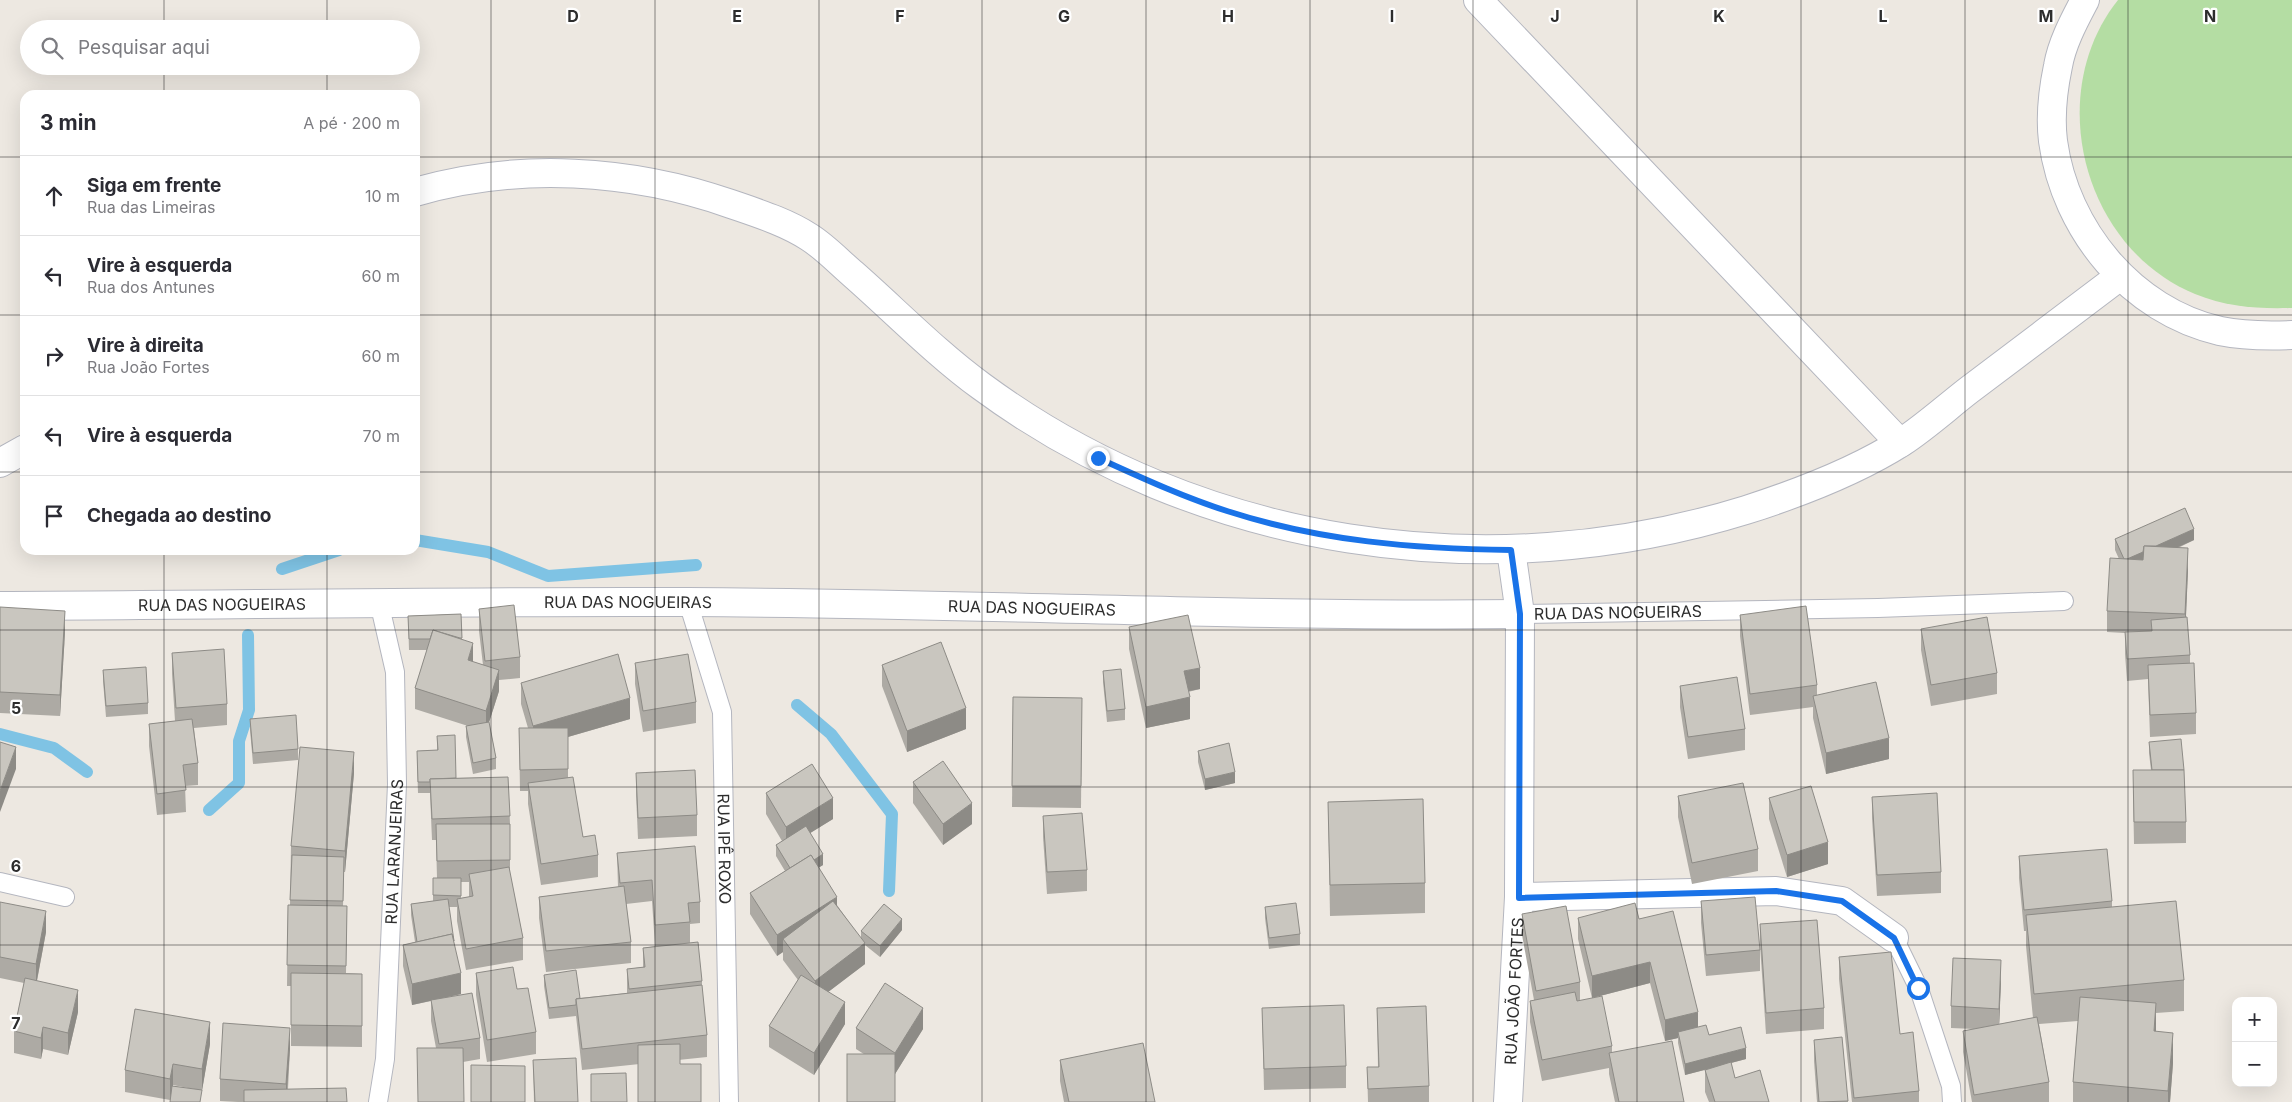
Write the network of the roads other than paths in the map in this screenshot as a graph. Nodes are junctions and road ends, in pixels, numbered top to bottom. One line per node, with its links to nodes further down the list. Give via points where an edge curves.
1 (1478, 0): 8 (street)
2 (2065, 0): 4 (street)
3 (2085, 0): 4 (street)
4 (2070, 28): 6 (street, via 2058,64 2052,103 2053,141 2061,179 2075,214 2095,247)
5 (420, 191): 11 (street, via 485,177 540,173 642,181 706,195 759,213 809,237 979,384 1036,423 1162,487 1227,511 1295,529 1364,542 1432,549)
6 (2120, 276): 7 (street, via 2150,300 2184,318 2220,330 2258,336); 8 (street)
7 (2292, 335)
8 (1900, 443): 11 (street, via 1774,501 1708,522 1640,537)
9 (20, 452): 10 (street)
10 (0, 463)
11 (1511, 550): 16 (street, RUA JOÃO FORTES)
12 (2064, 601): 16 (lane, RUA DAS NOGUEIRAS, via 1878,608)
13 (379, 602): 14 (street, RUA DAS NOGUEIRAS); 15 (street, RUA DAS NOGUEIRAS); 21 (lane, RUA LARANJEIRAS, via 395,672 397,784 385,1059)
14 (688, 602): 16 (street, RUA DAS NOGUEIRAS); 22 (lane, RUA IPÊ ROXO, via 722,712)
15 (0, 606)
16 (1520, 614): 19 (street, RUA JOÃO FORTES)
17 (0, 882): 18 (lane)
18 (65, 897)
19 (1519, 898): 20 (street, via 1776,891 1842,901); 23 (street, RUA JOÃO FORTES)
20 (1894, 938): 24 (lane, via 1918,988 1951,1086)
21 (378, 1102)
22 (729, 1102)
23 (1508, 1102)
24 (1952, 1102)

